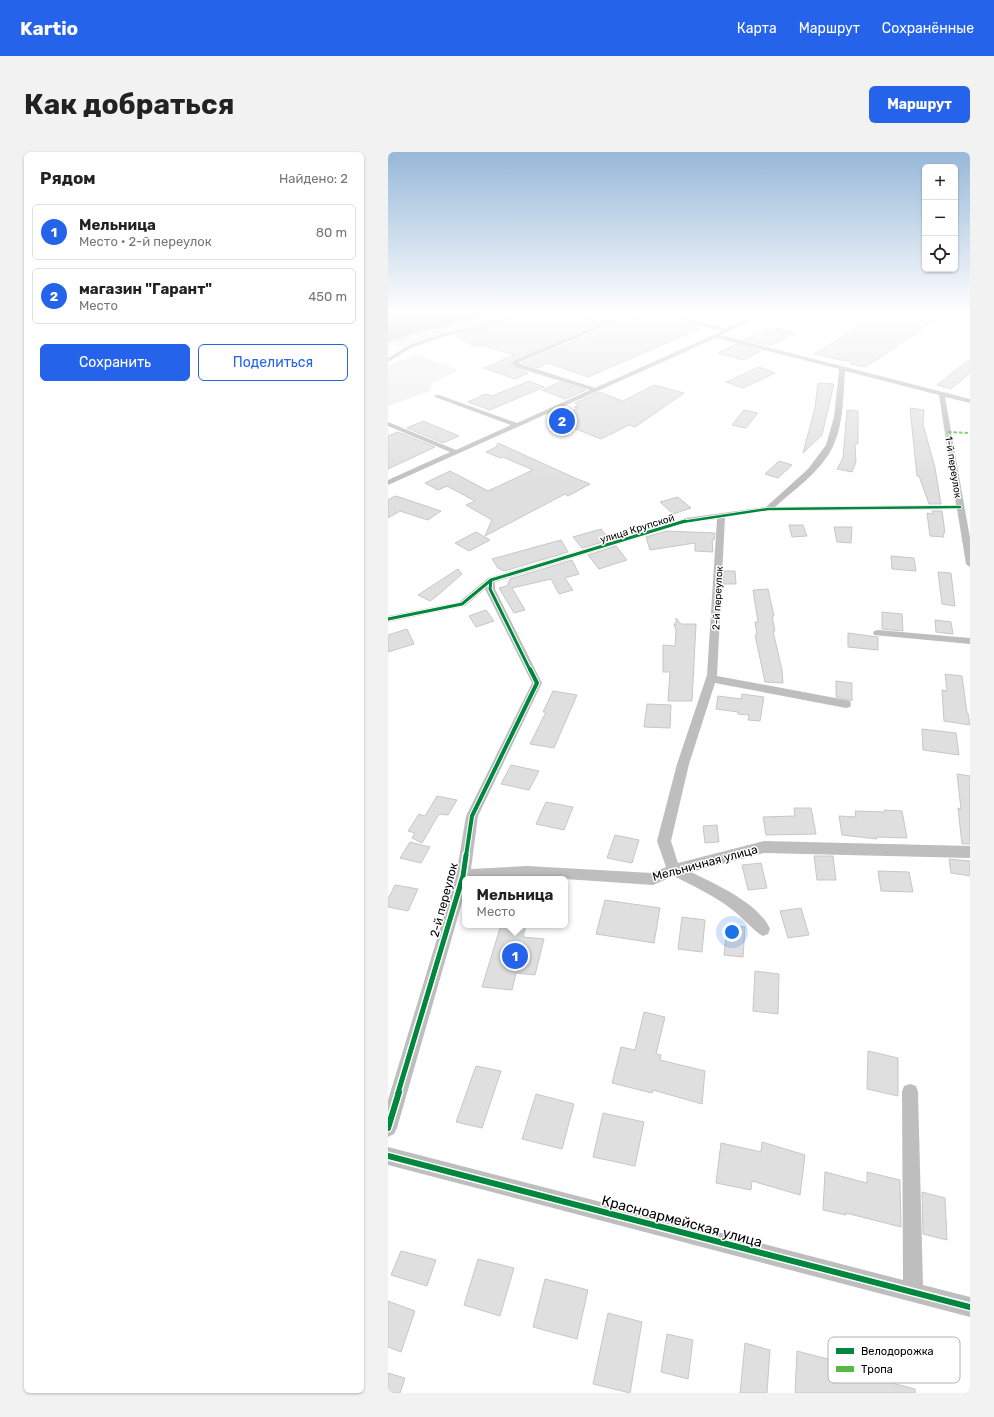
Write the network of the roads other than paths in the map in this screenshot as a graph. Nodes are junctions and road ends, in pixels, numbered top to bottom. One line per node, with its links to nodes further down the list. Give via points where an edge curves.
1 (533, 371): 5 (street)
2 (638, 371): 5 (street)
3 (842, 371): 14 (street, via 834,435 830,446 822,458)
4 (849, 371): 6 (street)
5 (596, 390): 10 (street)
6 (942, 395): 8 (street); 13 (street, 1-й переулок)
7 (437, 396): 10 (street)
8 (970, 401)
9 (388, 424): 11 (street)
10 (517, 425): 11 (street)
11 (456, 452): 12 (street)
12 (388, 483)
13 (960, 507): 14 (street, улица Крупской); 16 (street, 1-й переулок)
14 (768, 509): 15 (street, улица Крупской)
15 (721, 516): 17 (street, улица Крупской, via 690,520); 21 (street, 2-й переулок)
16 (970, 564)
17 (491, 580): 18 (street, улица Крупской, via 462,604); 25 (street, 2-й переулок, via 490,589 537,683 472,816)
18 (388, 619)
19 (878, 633): 20 (street)
20 (970, 641)
21 (711, 679): 22 (street); 24 (street, 2-й переулок, via 683,764 664,841)
22 (846, 704)
23 (970, 852): 24 (street, Мельничная улица, via 764,846)
24 (674, 870): 25 (street, Мельничная улица, via 653,879 527,872); 27 (street, via 721,894)
25 (463, 876)
26 (462, 879): 29 (street, 2-й переулок)
27 (763, 929)
28 (910, 1092): 31 (street)
29 (388, 1128)
30 (388, 1156): 31 (street, Красноармейская улица)
31 (914, 1292): 32 (street, Красноармейская улица)
32 (970, 1307)

